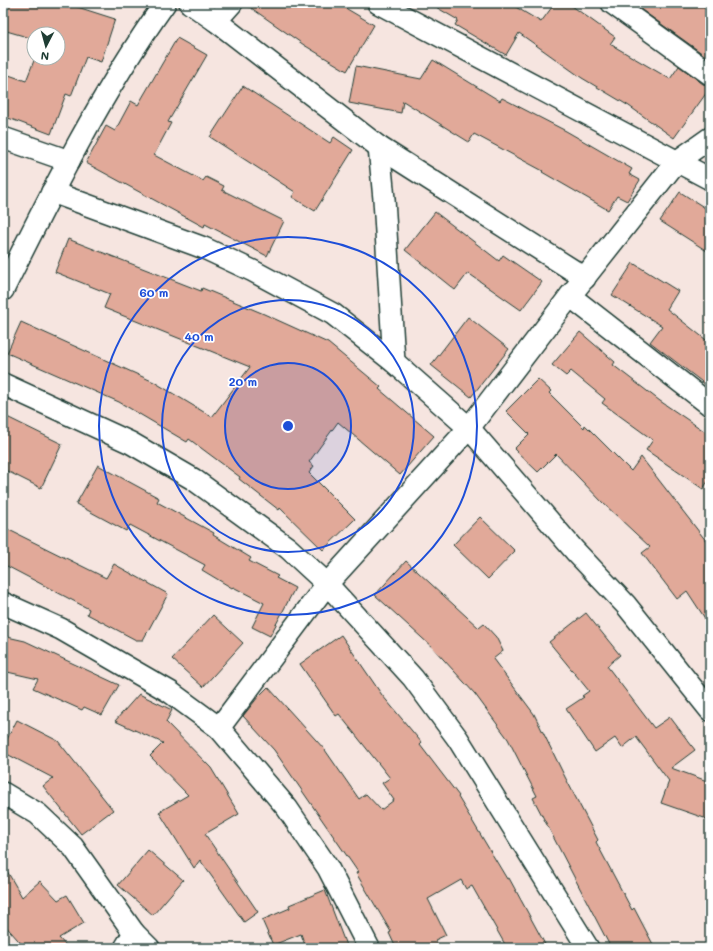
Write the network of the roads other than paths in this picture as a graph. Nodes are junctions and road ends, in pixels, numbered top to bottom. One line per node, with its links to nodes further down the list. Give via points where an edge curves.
1 (165, 3): 11 (street, via 112,83)
2 (190, 3): 6 (street)
3 (232, 3): 6 (street)
4 (378, 3): 12 (street)
5 (612, 3): 7 (street)
6 (216, 21): 10 (street)
7 (710, 74)
8 (3, 138): 11 (street)
9 (710, 138): 12 (street)
10 (379, 147): 15 (street); 18 (street)
11 (69, 161): 14 (street)
12 (676, 162): 13 (street); 15 (street)
13 (710, 179)
14 (52, 192): 16 (street); 18 (street, via 204,248 253,271 333,314)
15 (585, 278): 17 (street)
16 (3, 290)
17 (570, 296): 20 (street); 21 (street)
18 (394, 362): 21 (street)
19 (3, 384): 22 (street, via 131,443 193,479 288,548)
20 (710, 405)
21 (469, 428): 22 (street); 24 (street, via 575,551 626,605)
22 (327, 584): 25 (street); 30 (street, via 413,678 438,710)
23 (3, 603): 25 (street, via 61,630 170,692)
24 (710, 710)
25 (219, 728): 29 (street, via 287,808 328,868)
26 (3, 793): 27 (street, via 38,814 73,847)
27 (130, 940): 28 (street)
28 (149, 948)
29 (369, 948)
30 (588, 948)

